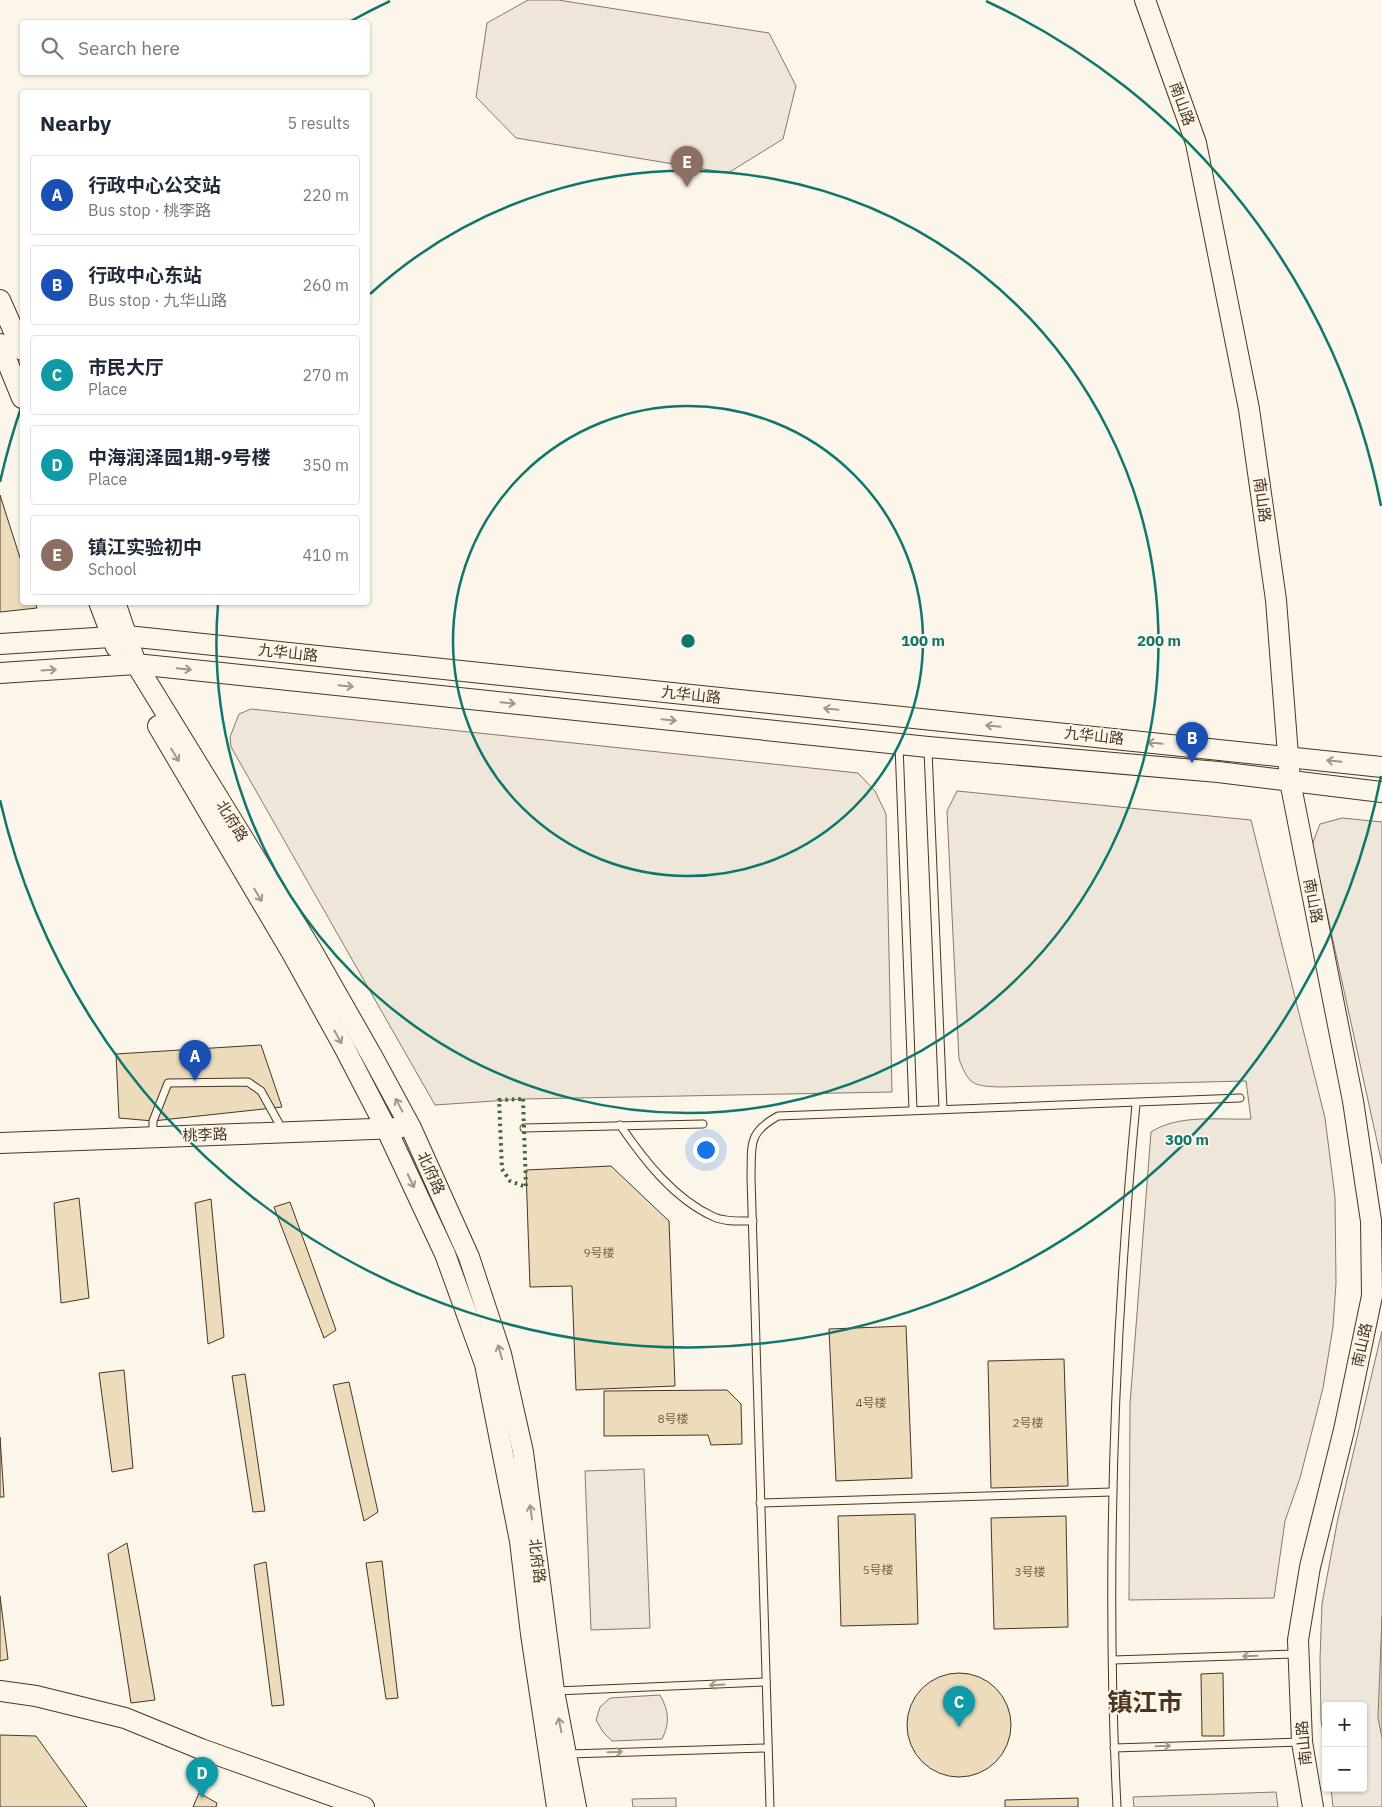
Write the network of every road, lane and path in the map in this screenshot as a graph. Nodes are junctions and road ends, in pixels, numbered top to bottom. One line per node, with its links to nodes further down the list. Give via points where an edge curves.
1 (1145, 0): 14 (main road, 南山路, via 1196,143 1249,409 1276,600)
2 (0, 300): 4 (main road)
3 (0, 344): 5 (main road)
4 (20, 345)
5 (20, 393)
6 (101, 605): 8 (main road, 北府路)
7 (115, 605): 8 (main road, 北府路)
8 (119, 636): 9 (main road, 九华山路); 10 (main road, 北府路); 14 (main road, 九华山路, one-way to 8)
9 (0, 644)
10 (129, 664): 11 (main road, 九华山路, one-way to 10); 12 (main road, 九华山路, one-way to 12); 24 (main road, 北府路, one-way to 24, via 292,953); 25 (main road, 北府路, one-way to 10, via 311,949)
11 (0, 673)
12 (899, 744): 13 (main road, 九华山路); 21 (lane)
13 (928, 747): 16 (main road, 九华山路); 20 (lane)
14 (1287, 756): 15 (main road, 九华山路, one-way to 14); 16 (main road, 南山路)
15 (1382, 767)
16 (1290, 781): 17 (main road, 九华山路); 33 (main road, 南山路, via 1353,1101 1371,1221 1372,1287 1344,1430 1310,1567 1298,1640)
17 (1382, 792)
18 (1240, 1098): 19 (lane)
19 (1136, 1104): 20 (lane); 31 (lane, via 1122,1260)
20 (943, 1109): 21 (lane)
21 (913, 1110): 30 (lane, via 778,1116 762,1125 754,1136 752,1152)
22 (703, 1124): 23 (lane)
23 (620, 1126): 26 (lane); 30 (lane, via 650,1167 693,1204 715,1218)
24 (386, 1128): 25 (main road, 桃李路); 27 (main road, 桃李路); 43 (main road, 北府路, one-way to 43, via 445,1254 485,1364 520,1541 530,1634)
25 (410, 1128): 37 (main road, 北府路, one-way to 25, via 523,1452 501,1354 469,1257)
26 (524, 1128)
27 (284, 1132): 28 (main road, 桃李路); 28 (lane, via 262,1091 248,1082 168,1083 153,1121)
28 (154, 1137): 29 (main road, 桃李路)
29 (0, 1143)
30 (753, 1221): 32 (lane)
31 (1112, 1492): 32 (lane); 34 (lane)
32 (760, 1503): 35 (lane)
33 (1299, 1654): 34 (lane, one-way to 34); 38 (main road, 南山路)
34 (1113, 1660): 40 (lane)
35 (766, 1682): 37 (lane, one-way to 37); 39 (lane)
36 (0, 1691): 42 (main road, via 36,1696 125,1718 201,1749)
37 (554, 1691): 41 (main road, 北府路, one-way to 37)
38 (1302, 1742): 40 (lane, one-way to 38); 47 (main road, 南山路)
39 (768, 1748): 41 (lane, one-way to 39); 45 (lane)
40 (1114, 1748): 46 (lane)
41 (566, 1755): 44 (main road, 北府路)
42 (364, 1807)
43 (557, 1807)
44 (576, 1807)
45 (770, 1807)
46 (1117, 1807)
47 (1312, 1807)

